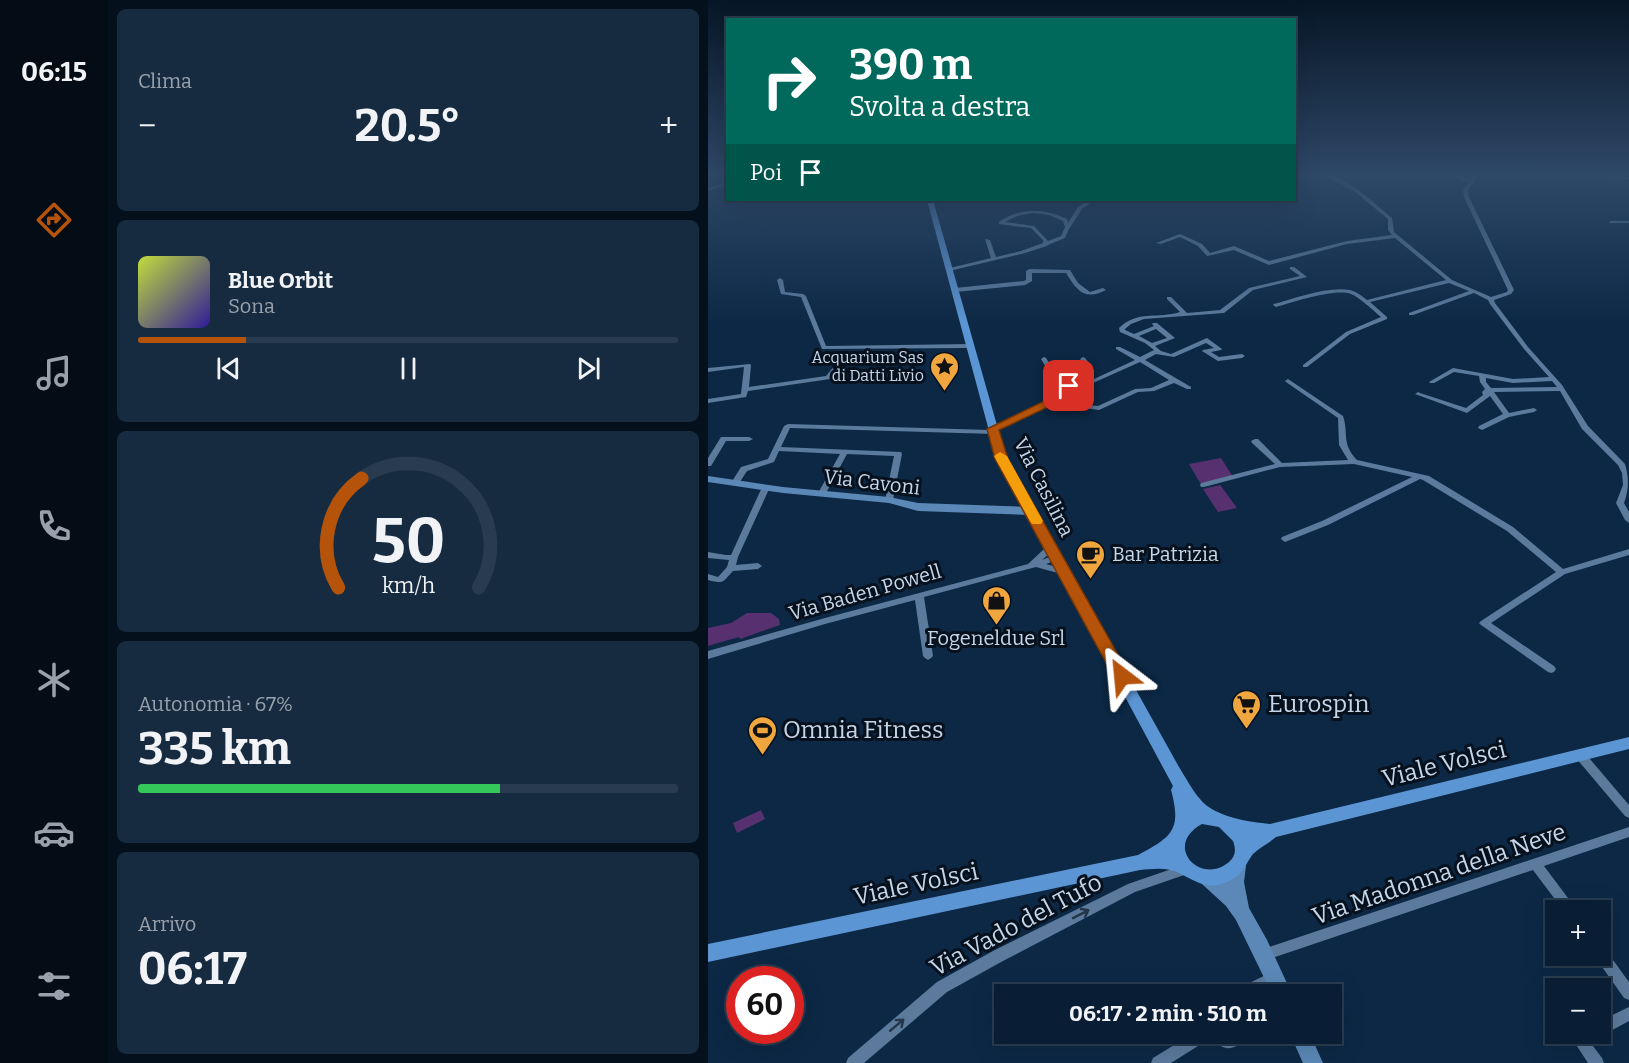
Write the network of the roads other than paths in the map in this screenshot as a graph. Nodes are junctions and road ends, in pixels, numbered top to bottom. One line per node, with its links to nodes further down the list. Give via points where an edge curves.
1 (936, 225): 14 (main road, Via Casilina)
2 (1014, 225): 11 (street, via 1032,227 1046,240)
3 (1066, 225): 7 (street)
4 (1069, 225): 7 (street)
5 (1390, 225): 8 (street)
6 (1479, 225): 23 (street, via 1511,290)
7 (1066, 229): 11 (street, via 1063,237)
8 (1396, 236): 10 (street, via 1347,243 1269,264 1234,248 1209,255 1200,245 1180,235); 16 (street)
9 (987, 240): 12 (street)
10 (1159, 243)
11 (1045, 244): 12 (street)
12 (994, 259): 14 (street)
13 (1292, 268): 27 (street, via 1304,277 1251,289 1222,312)
14 (950, 269): 18 (main road, Via Casilina)
15 (780, 280): 21 (street, via 783,293)
16 (1450, 281): 20 (street); 24 (street)
17 (800, 288): 21 (street)
18 (955, 290): 19 (street, via 1025,283 1029,281 1029,271 1053,270 1068,271 1089,294); 32 (main road, Via Casilina)
19 (1102, 290)
20 (1475, 291): 23 (street); 26 (street)
21 (802, 296): 32 (street, via 824,348)
22 (1169, 298): 27 (street, via 1179,306)
23 (1491, 298): 47 (street, via 1526,348)
24 (1365, 302): 25 (street, via 1345,292); 43 (street, via 1385,318 1348,333)
25 (1276, 305)
26 (1411, 314)
27 (1182, 315): 28 (street)
28 (1148, 317): 29 (street); 30 (street, via 1122,328)
29 (1157, 327): 30 (street); 31 (street)
30 (1134, 336): 33 (street)
31 (1173, 338): 33 (street); 37 (street, via 1184,347)
32 (970, 345): 62 (main road, Via Casilina)
33 (1151, 345): 37 (street)
34 (1194, 346): 36 (street); 36 (street, via 1208,340 1219,349); 37 (street, via 1172,356)
35 (1118, 348): 42 (street)
36 (1205, 351): 39 (street, via 1218,359)
37 (1157, 352): 42 (street)
38 (846, 355): 53 (street, via 828,378)
39 (1242, 356)
40 (1044, 359): 45 (street, via 1051,371)
41 (1083, 359): 45 (street, via 1088,365)
42 (1140, 360): 48 (street); 51 (street)
43 (1305, 366)
44 (708, 370): 53 (street, via 748,365)
45 (1068, 372): 57 (street, via 1070,390)
46 (1482, 375): 47 (street, via 1513,381); 50 (street, via 1453,370); 55 (street)
47 (1554, 379): 54 (street)
48 (1174, 380): 52 (street); 57 (street, via 1152,390 1137,390 1100,408 1079,406)
49 (1288, 381): 67 (street, via 1339,414 1341,441)
50 (1432, 382)
51 (1082, 386)
52 (1189, 388)
53 (746, 389): 58 (street, via 744,396)
54 (1561, 389): 55 (street); 72 (street, via 1585,427 1621,464)
55 (1489, 390): 56 (street, via 1482,401 1467,411); 60 (street)
56 (1418, 394)
57 (1063, 396): 62 (street)
58 (709, 403)
59 (1534, 410): 60 (street)
60 (1507, 415): 61 (street)
61 (1482, 428)
62 (993, 430): 65 (street, via 788,426); 78 (main road, Via Casilina, via 1001,457)
63 (749, 439): 68 (street, via 724,440)
64 (1255, 441): 69 (street)
65 (776, 449): 66 (street); 73 (street, via 771,460 744,469)
66 (845, 452): 76 (street); 77 (street, via 898,454)
67 (1354, 462): 69 (street); 70 (street)
68 (708, 464)
69 (1280, 465): 74 (street)
70 (1420, 476): 80 (street); 90 (street, via 1510,529)
71 (708, 479): 73 (street, Via Cavoni)
72 (1628, 482): 79 (street, via 1620,503)
73 (735, 483): 75 (street, Via Cavoni)
74 (1204, 485)
75 (766, 487): 76 (street, Via Cavoni); 84 (street)
76 (822, 493): 77 (street, Via Cavoni)
77 (890, 500): 78 (street, Via Cavoni, via 953,510)
78 (1031, 511): 81 (main road, Via Casilina)
79 (1629, 520)
80 (1285, 539)
81 (1050, 544): 85 (main road, Via Casilina); 86 (street)
82 (1629, 552): 90 (street)
83 (708, 555): 84 (street)
84 (734, 557): 88 (street)
85 (1057, 557): 86 (street, Via Baden Powell); 89 (main road, Via Casilina)
86 (1032, 564): 89 (street, Via Baden Powell); 92 (street, Via Baden Powell)
87 (758, 566): 88 (street)
88 (731, 568): 91 (street, via 720,580)
89 (1065, 572): 98 (main road, Via Casilina)
90 (1562, 572): 95 (street, via 1484,623)
91 (708, 578)
92 (919, 595): 93 (street, Via Baden Powell); 94 (street)
93 (708, 656)
94 (928, 656)
95 (1551, 669)
96 (1629, 743): 97 (main road, Viale Volsci)
97 (1580, 755): 99 (street); 101 (main road, Viale Volsci)
98 (1173, 772): 100 (main road, Via Casilina, via 1195,806); 103 (main road, Via Casilina, via 1185,812)
99 (1629, 813)
100 (1217, 819): 101 (main road, Viale Volsci); 103 (main road, via 1191,820); 104 (main road, via 1237,831 1243,844)
101 (1271, 831): 104 (main road, Viale Volsci, via 1252,843)
102 (1629, 832): 105 (street, Via Madonna della Neve)
103 (1179, 833): 106 (main road, Viale Volsci, via 1159,853); 107 (main road, via 1175,850)
104 (1240, 859): 108 (main road, via 1219,877); 110 (street, via 1234,877)
105 (1535, 863): 109 (street); 112 (street, Via Madonna della Neve)
106 (1134, 864): 107 (main road, Viale Volsci, via 1169,861); 111 (main road, Viale Volsci)
107 (1185, 868): 108 (main road); 121 (street, Via Vado del Tufo, one-way to 107, via 942,987 1132,888)
108 (1208, 878): 110 (street, via 1229,895)
109 (1563, 900)
110 (1246, 922): 112 (street)
111 (708, 953)
112 (1263, 956): 114 (street)
113 (1609, 966): 115 (street)
114 (1277, 984)
115 (1629, 993)
116 (1629, 1014): 117 (street)
117 (1611, 1023)
118 (1188, 1044): 122 (street)
119 (1304, 1044): 123 (street)
120 (1583, 1044): 124 (street)
121 (853, 1063)
122 (1158, 1063)
123 (1313, 1063)
124 (1598, 1063)

